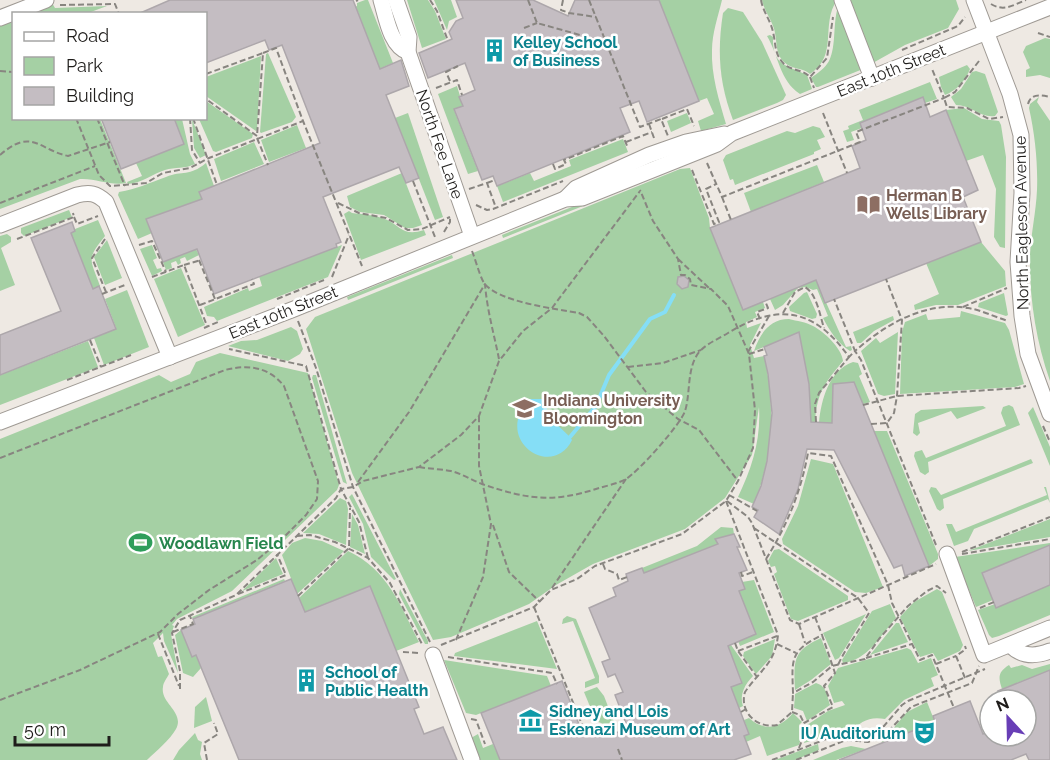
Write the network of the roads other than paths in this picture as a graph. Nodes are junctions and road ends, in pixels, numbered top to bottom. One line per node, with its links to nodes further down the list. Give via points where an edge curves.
1 (381, 0): 10 (street, North Fee Lane, via 394,40)
2 (396, 0): 10 (street, North Fee Lane, via 409,37)
3 (842, 0): 11 (street)
4 (51, 2): 5 (street)
5 (20, 5): 8 (street)
6 (969, 5): 9 (street, North Eagleson Avenue)
7 (1050, 7): 9 (street, East 10th Street)
8 (0, 18)
9 (987, 32): 11 (street, East 10th Street); 15 (street, North Eagleson Avenue, via 1021,135 1018,262 1022,316 1028,354)
10 (408, 52): 13 (street, North Fee Lane)
11 (872, 78): 13 (street, East 10th Street, via 582,198 565,199)
12 (0, 225): 14 (street, via 74,203 89,192 99,196 106,202)
13 (472, 244): 14 (street, East 10th Street)
14 (170, 357): 16 (street, East 10th Street)
15 (1050, 414)
16 (0, 422)
17 (945, 558): 19 (street, via 989,661)
18 (1050, 628): 19 (street)
19 (1010, 645): 20 (street, via 1028,655)
20 (1050, 651)
21 (433, 655): 22 (street)
22 (472, 760)

